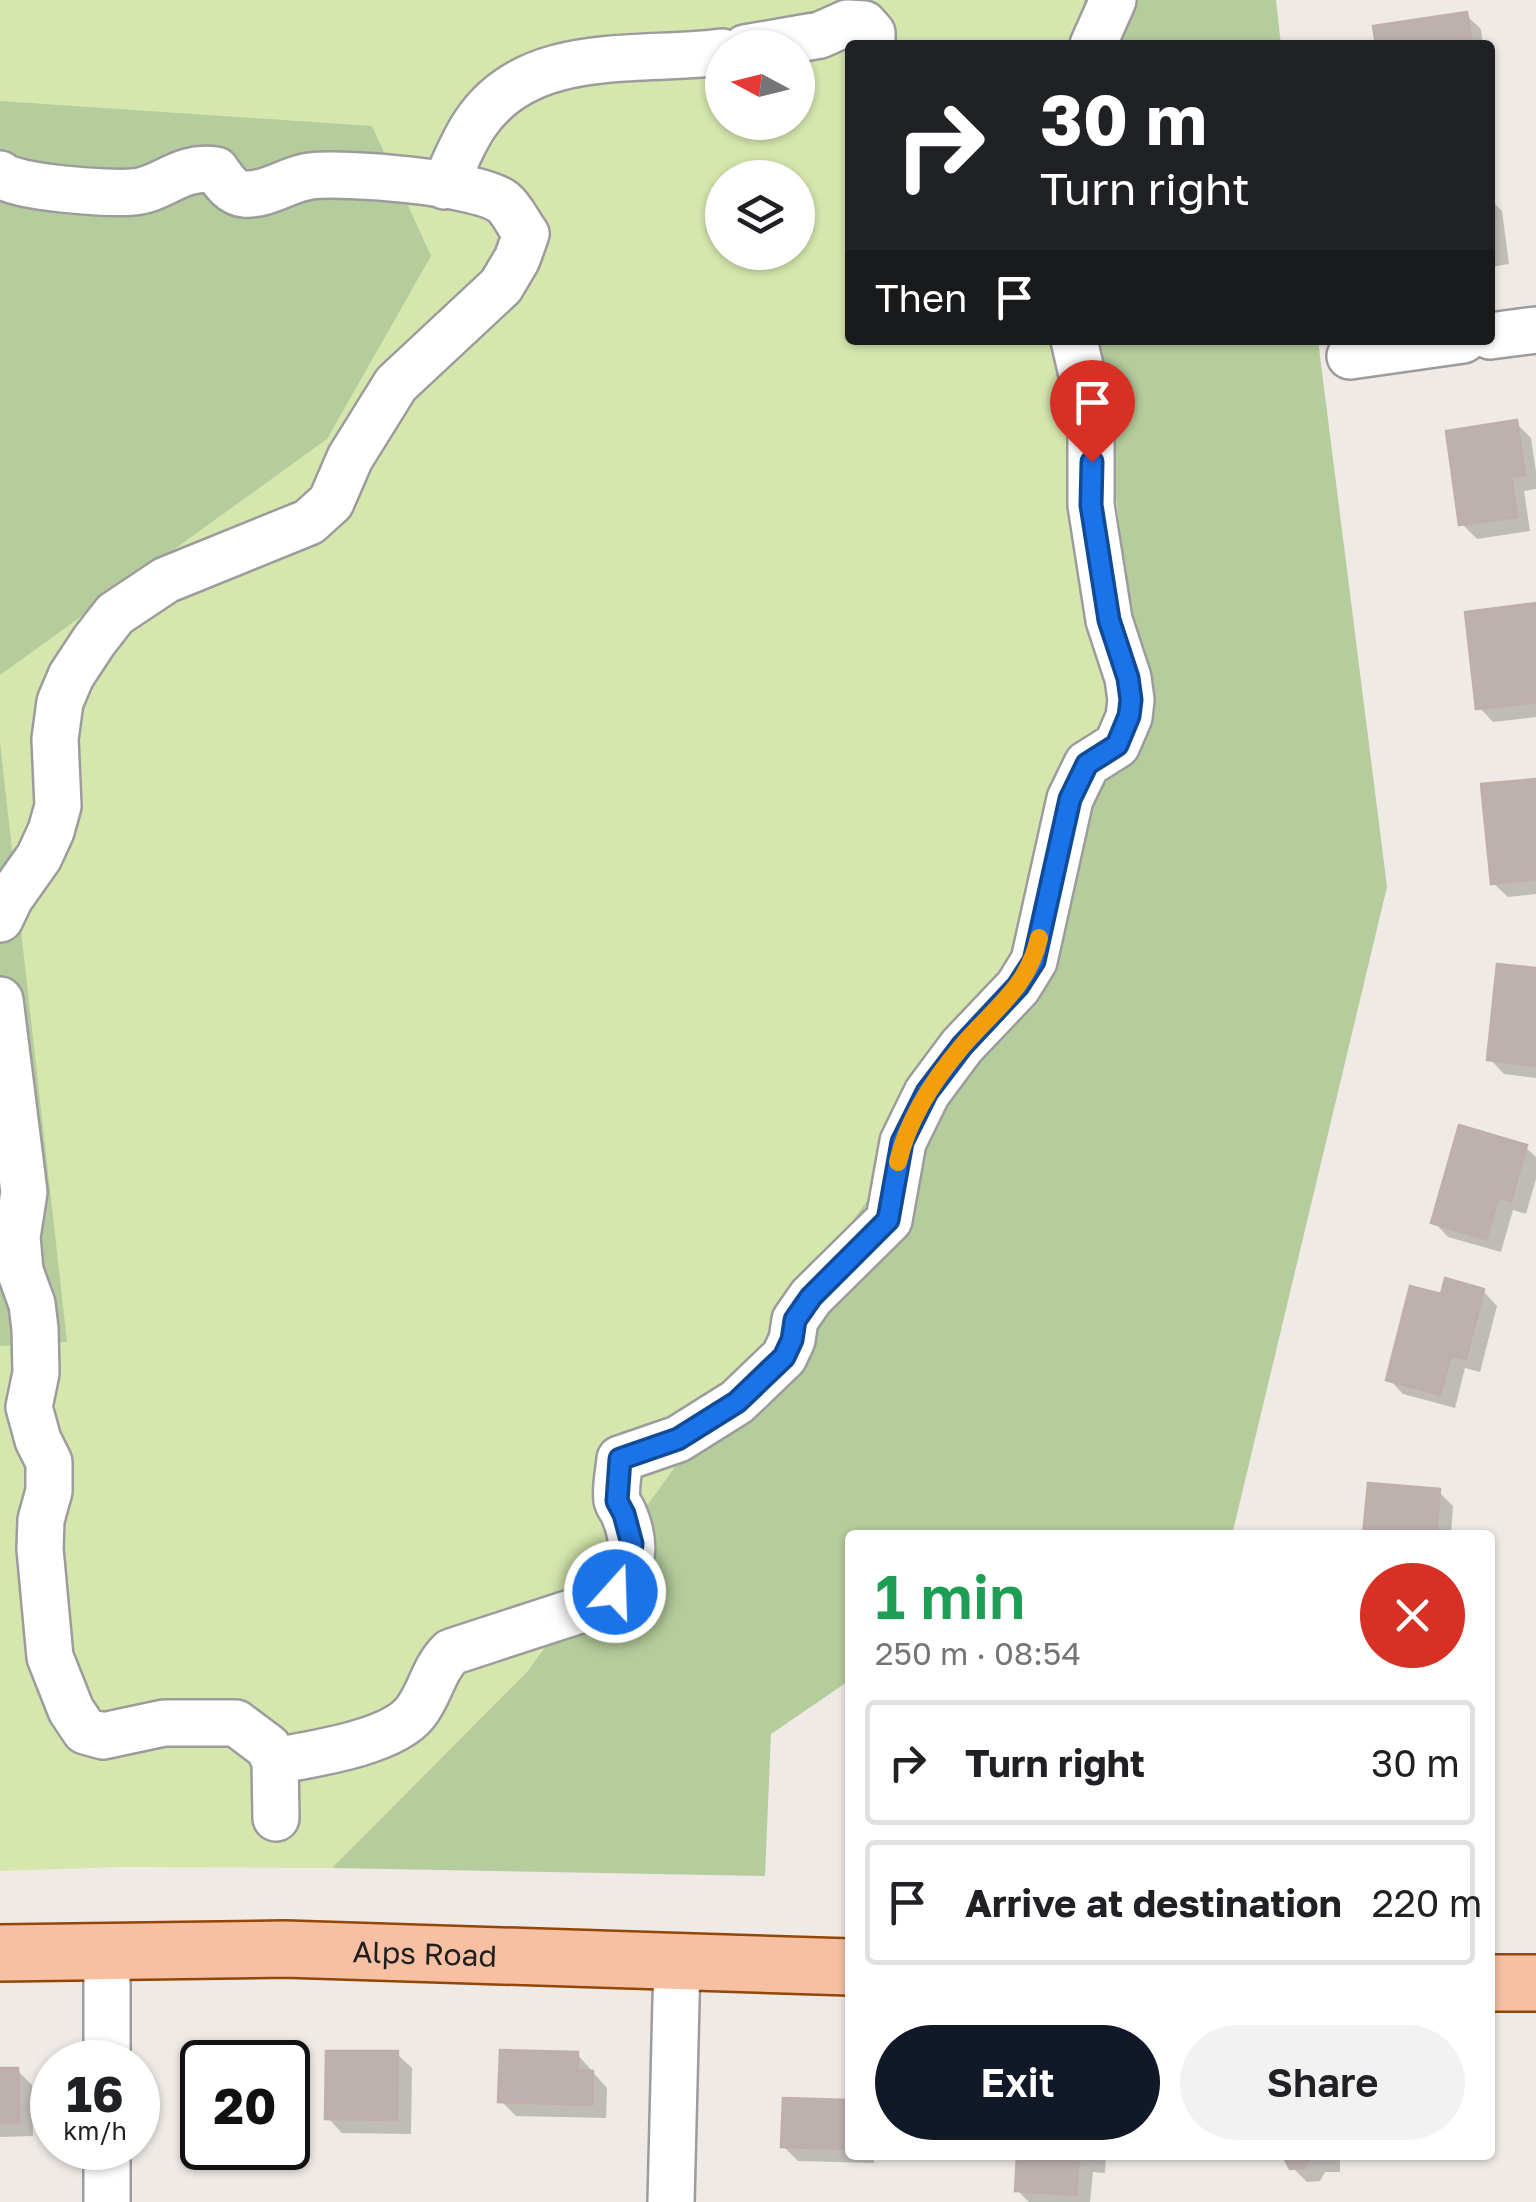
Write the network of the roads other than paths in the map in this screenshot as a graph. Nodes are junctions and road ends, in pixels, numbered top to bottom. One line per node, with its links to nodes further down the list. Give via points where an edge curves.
1 (1113, 0): 3 (street)
2 (872, 40): 4 (street, via 864,24 848,23)
3 (1094, 40)
4 (835, 46)
5 (705, 53): 6 (street, via 545,70 504,94)
6 (474, 126): 8 (street); 9 (street)
7 (0, 174): 8 (street, via 38,185 136,192 198,168 216,170 240,194 338,174)
8 (444, 186): 9 (street)
9 (504, 202): 15 (street, via 526,234 518,258 500,286 396,384 331,502 308,522 166,580 114,614 94,640 60,702 58,806 51,831)
10 (1536, 330): 11 (street)
11 (1495, 335)
12 (1075, 345): 17 (street, via 1091,414 1091,505 1109,620 1128,678 1129,716 1117,745 1087,764 1070,799 1034,961 927,1092 902,1142 888,1220 811,1297 795,1320 784,1357 737,1402 678,1439 620,1459 617,1501 632,1544 629,1569 615,1592 596,1606 451,1652 436,1667 415,1714 393,1731)
13 (1427, 345): 14 (street)
14 (1350, 356)
15 (0, 919)
16 (0, 1000): 17 (street, via 24,1192 16,1237 35,1329 29,1407 49,1462 40,1549 58,1683 85,1731 103,1736 164,1723 236,1722)
17 (275, 1761): 18 (street)
18 (276, 1818)
19 (107, 1951): 20 (main road, Alps Road); 21 (main road, Alps Road, via 285,1948); 25 (street)
20 (0, 1953)
21 (677, 1961): 22 (main road, Alps Road); 28 (street)
22 (845, 1967)
23 (1495, 1983): 24 (main road)
24 (1536, 1983)
25 (107, 2040)
26 (107, 2170): 27 (street)
27 (107, 2202)
28 (671, 2202)

